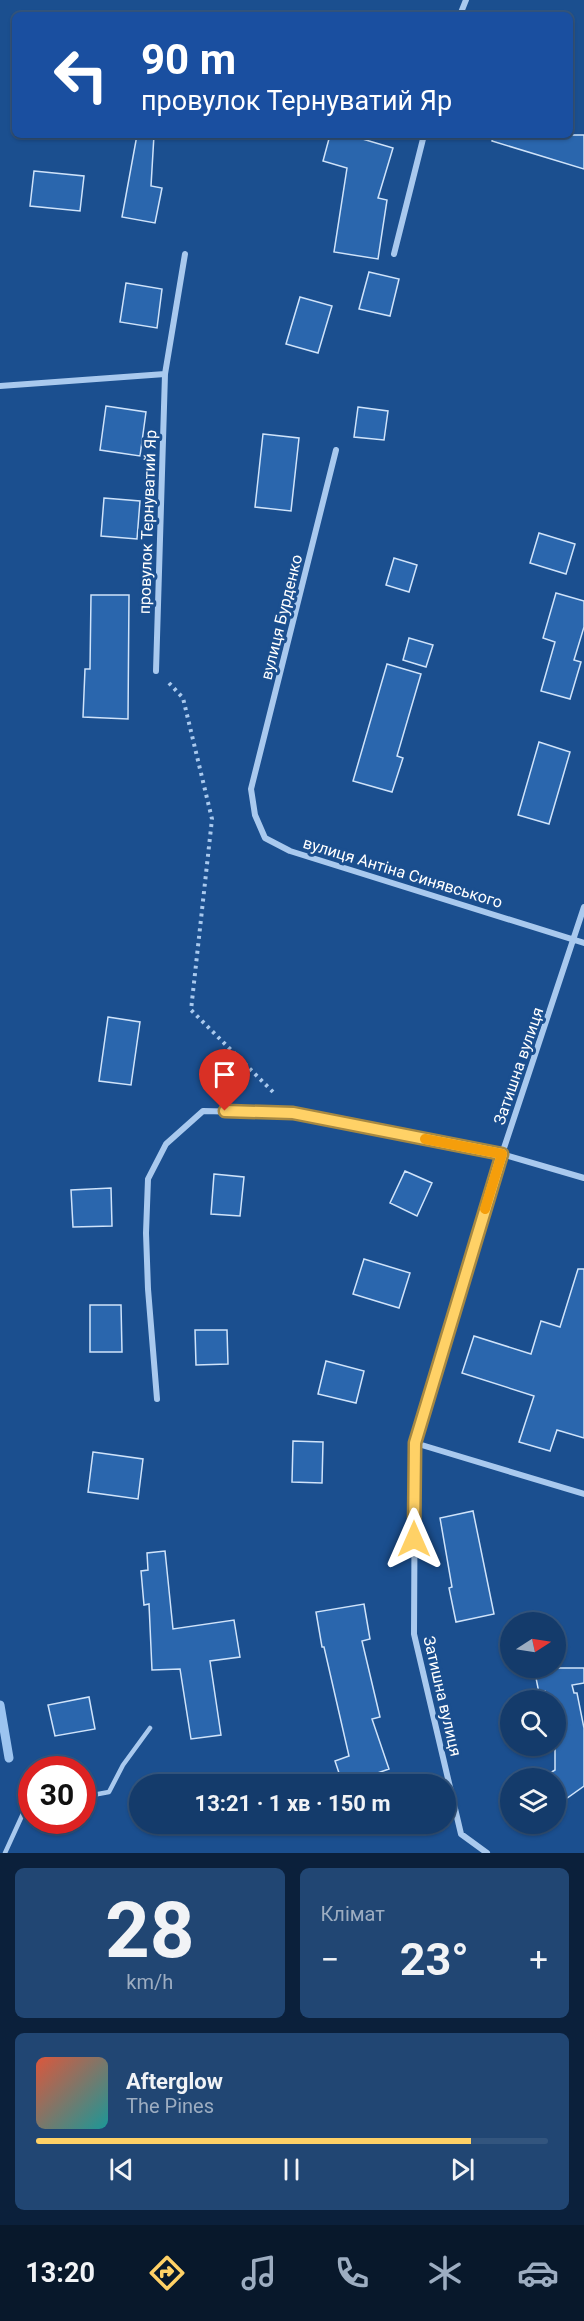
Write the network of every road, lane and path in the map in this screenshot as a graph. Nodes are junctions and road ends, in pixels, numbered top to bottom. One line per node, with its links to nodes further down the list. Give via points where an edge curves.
1 (423, 138): 3 (street)
2 (185, 254): 4 (street, провулок Тернуватий Яр)
3 (394, 254)
4 (165, 374): 5 (street); 7 (street, провулок Тернуватий Яр)
5 (0, 386)
6 (336, 450): 9 (street, вулиця Бурденко)
7 (156, 671)
8 (183, 698): 13 (path, via 212,819 191,1010)
9 (251, 789): 11 (street, вулиця Антіна Синявського, via 255,815 265,838 290,851)
10 (584, 907): 11 (street, Затишна вулиця)
11 (574, 940): 12 (street, вулиця Антіна Синявського); 14 (street, Затишна вулиця)
12 (584, 943)
13 (293, 1113): 14 (street); 16 (street, via 203,1111 166,1144 148,1179 147,1278)
14 (502, 1154): 15 (street); 17 (street, Затишна вулиця)
15 (584, 1178)
16 (157, 1399)
17 (415, 1443): 18 (street); 23 (street, Затишна вулиця, via 414,1634 460,1834)
18 (584, 1494)
19 (150, 1728): 20 (lane, via 109,1792)
20 (96, 1794)
21 (18, 1825): 22 (lane)
22 (5, 1853)
23 (487, 1853)

